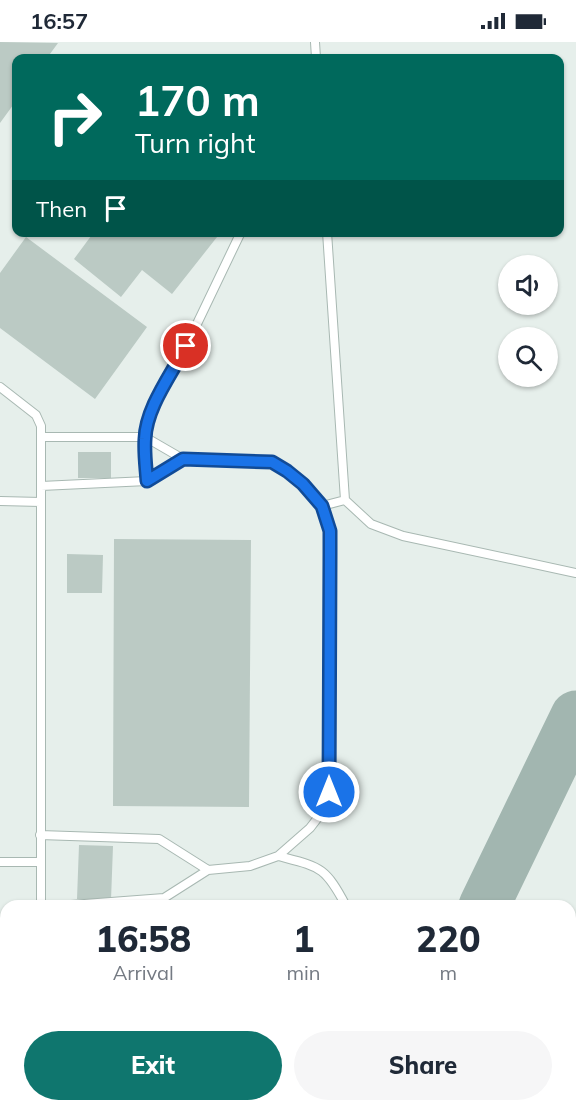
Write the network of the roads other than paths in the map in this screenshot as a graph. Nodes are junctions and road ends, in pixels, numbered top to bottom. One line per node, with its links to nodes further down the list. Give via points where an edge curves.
1 (239, 237): 5 (lane, via 155,402)
2 (327, 237): 9 (lane)
3 (0, 387): 4 (lane, via 36,415)
4 (41, 437): 5 (lane); 8 (lane)
5 (145, 437): 6 (lane); 7 (lane)
6 (183, 459): 7 (lane); 12 (lane, via 272,462 303,484)
7 (147, 481): 8 (lane)
8 (41, 486): 11 (lane)
9 (345, 500): 12 (lane); 13 (lane, via 371,524 403,536)
10 (0, 501): 11 (lane)
11 (41, 502): 14 (lane)
12 (322, 506): 15 (lane, via 330,531 329,792 316,820)
13 (576, 573)
14 (40, 836): 17 (lane); 18 (lane, via 159,838)
15 (278, 856): 18 (lane, via 250,866); 21 (lane, via 317,866 334,883)
16 (0, 862): 17 (lane)
17 (40, 862): 19 (lane)
18 (208, 870): 20 (lane, via 164,898)
19 (40, 900)
20 (138, 900)
21 (343, 900)

